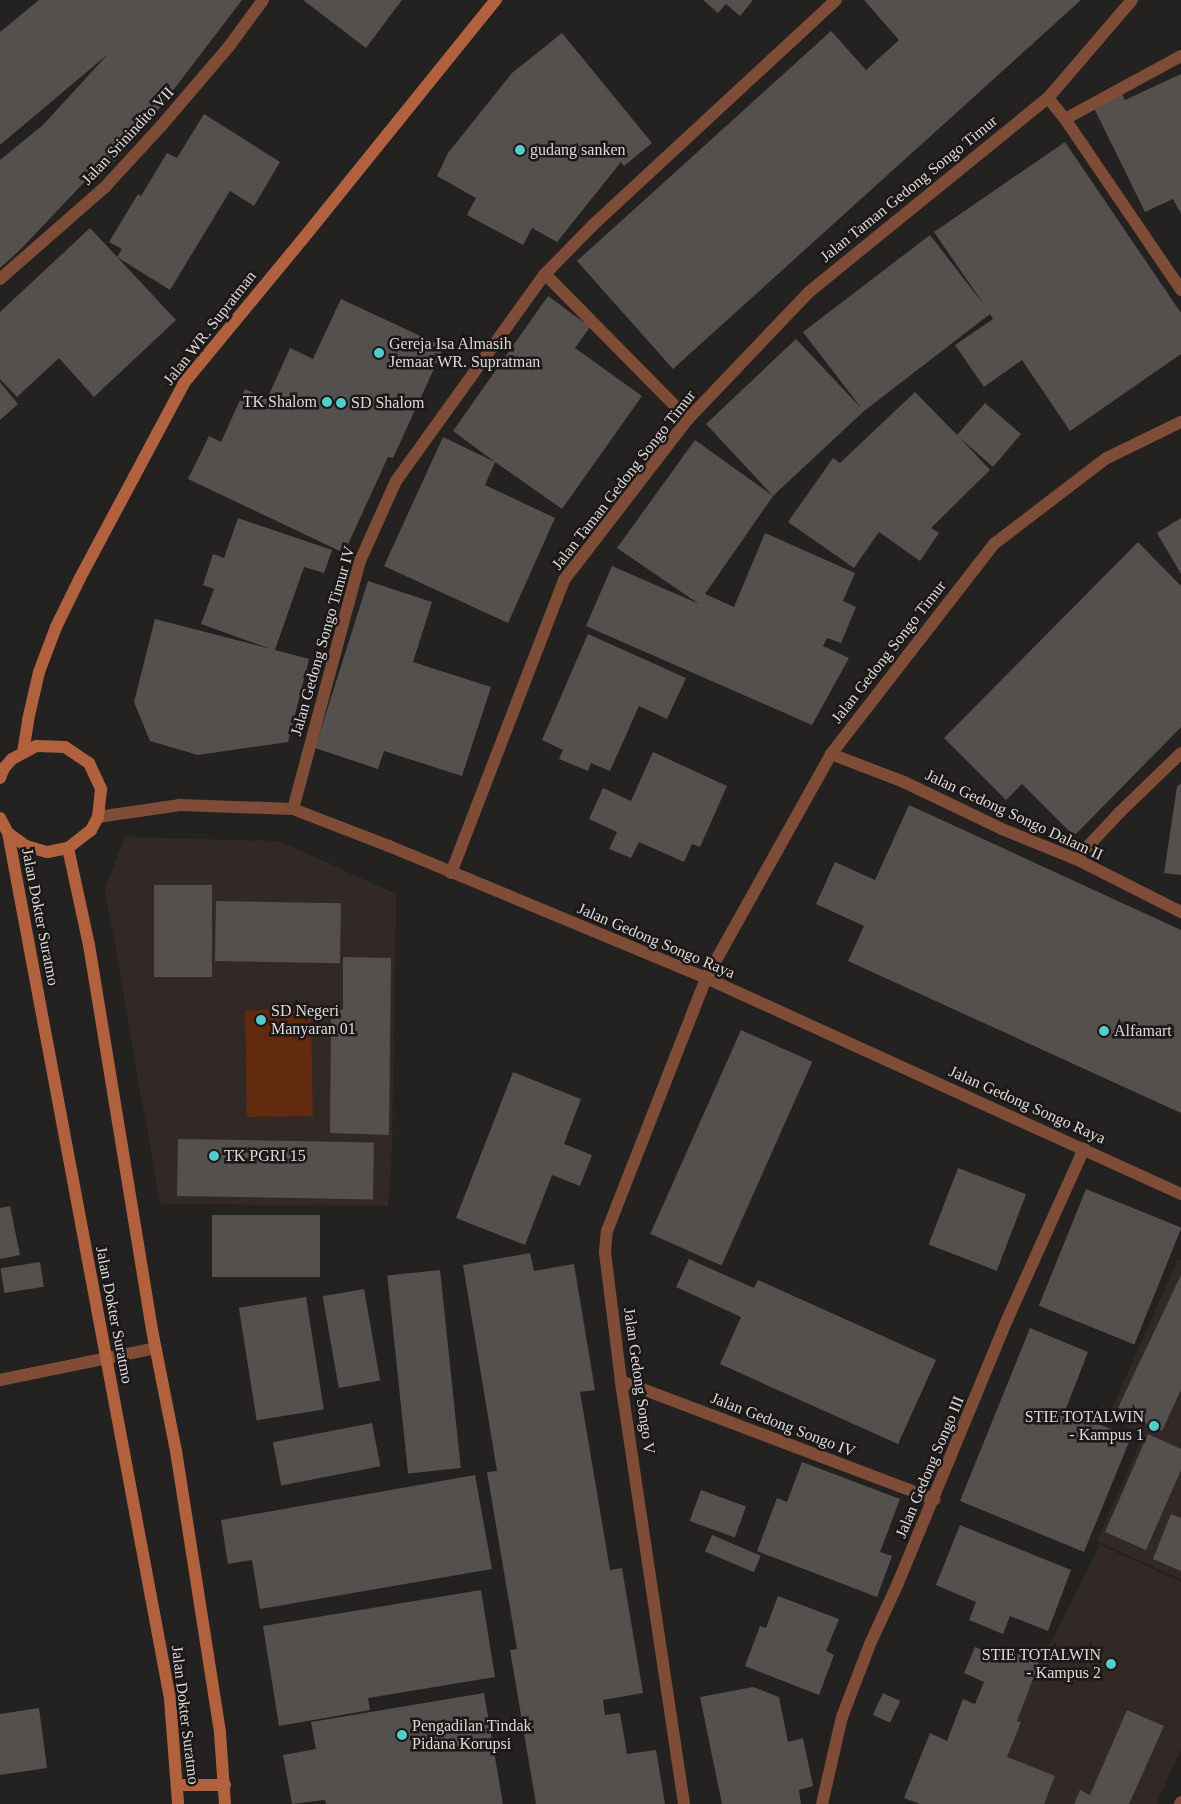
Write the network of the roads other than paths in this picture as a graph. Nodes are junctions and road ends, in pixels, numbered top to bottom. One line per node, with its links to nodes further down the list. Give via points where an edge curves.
1 (263, 0): 9 (street, Jalan Srinindito VII, via 230,46 111,180)
2 (496, 0): 13 (street, Jalan WR. Supratman, via 184,383 56,627 39,672)
3 (836, 0): 8 (street, Jalan Gedong Songo Timur IV, via 593,225)
4 (1132, 0): 6 (street, Jalan Taman Gedong Songo Timur)
5 (1181, 56): 7 (street)
6 (1048, 98): 7 (street); 11 (street, Jalan Taman Gedong Songo Timur, via 809,292)
7 (1065, 119): 10 (street)
8 (545, 274): 11 (street); 17 (street, Jalan Gedong Songo Timur IV, via 396,481 360,561)
9 (0, 279)
10 (1181, 290)
11 (688, 419): 23 (street, Jalan Taman Gedong Songo Timur, via 564,580)
12 (1181, 422): 14 (street, Jalan Gedong Songo Timur, via 1105,459 994,544)
13 (23, 752): 16 (street); 18 (street, via 36,746 65,747 89,763 101,789)
14 (831, 754): 22 (street, Jalan Gedong Songo Dalam II, via 904,782 1002,830); 25 (street, Jalan Gedong Songo Timur)
15 (1181, 754): 22 (street, via 1120,812)
16 (1, 771)
17 (293, 809): 18 (street, Jalan Gedong Songo Raya, via 180,805); 23 (street, Jalan Gedong Songo Raya)
18 (98, 817): 21 (street, via 91,830)
19 (0, 818): 20 (street)
20 (8, 833): 21 (street, via 26,846 47,852); 29 (street, Jalan Dokter Suratmo)
21 (68, 848): 28 (street, Jalan Dokter Suratmo, via 90,945)
22 (1076, 860): 24 (street, Jalan Gedong Songo Dalam II)
23 (451, 873): 25 (street, Jalan Gedong Songo Raya)
24 (1181, 912)
25 (706, 978): 26 (street, Jalan Gedong Songo Raya); 31 (street, Jalan Gedong Songo V, via 607,1231 605,1252)
26 (1084, 1149): 27 (street, Jalan Gedong Songo Raya); 32 (street, Jalan Gedong Songo III, via 1011,1311)
27 (1181, 1194)
28 (156, 1348): 29 (street); 33 (street, Jalan Dokter Suratmo, via 176,1451 220,1733)
29 (106, 1360): 30 (street); 34 (street, Jalan Dokter Suratmo, via 170,1699)
30 (0, 1380)
31 (622, 1381): 32 (street, Jalan Gedong Songo IV); 37 (street, Jalan Gedong Songo V)
32 (934, 1499): 38 (street, Jalan Gedong Songo III, via 870,1644 842,1717)
33 (225, 1785): 34 (street); 36 (street, Jalan Dokter Suratmo)
34 (178, 1786): 35 (street, Jalan Dokter Suratmo)
35 (178, 1804)
36 (224, 1804)
37 (684, 1804)
38 (822, 1804)

